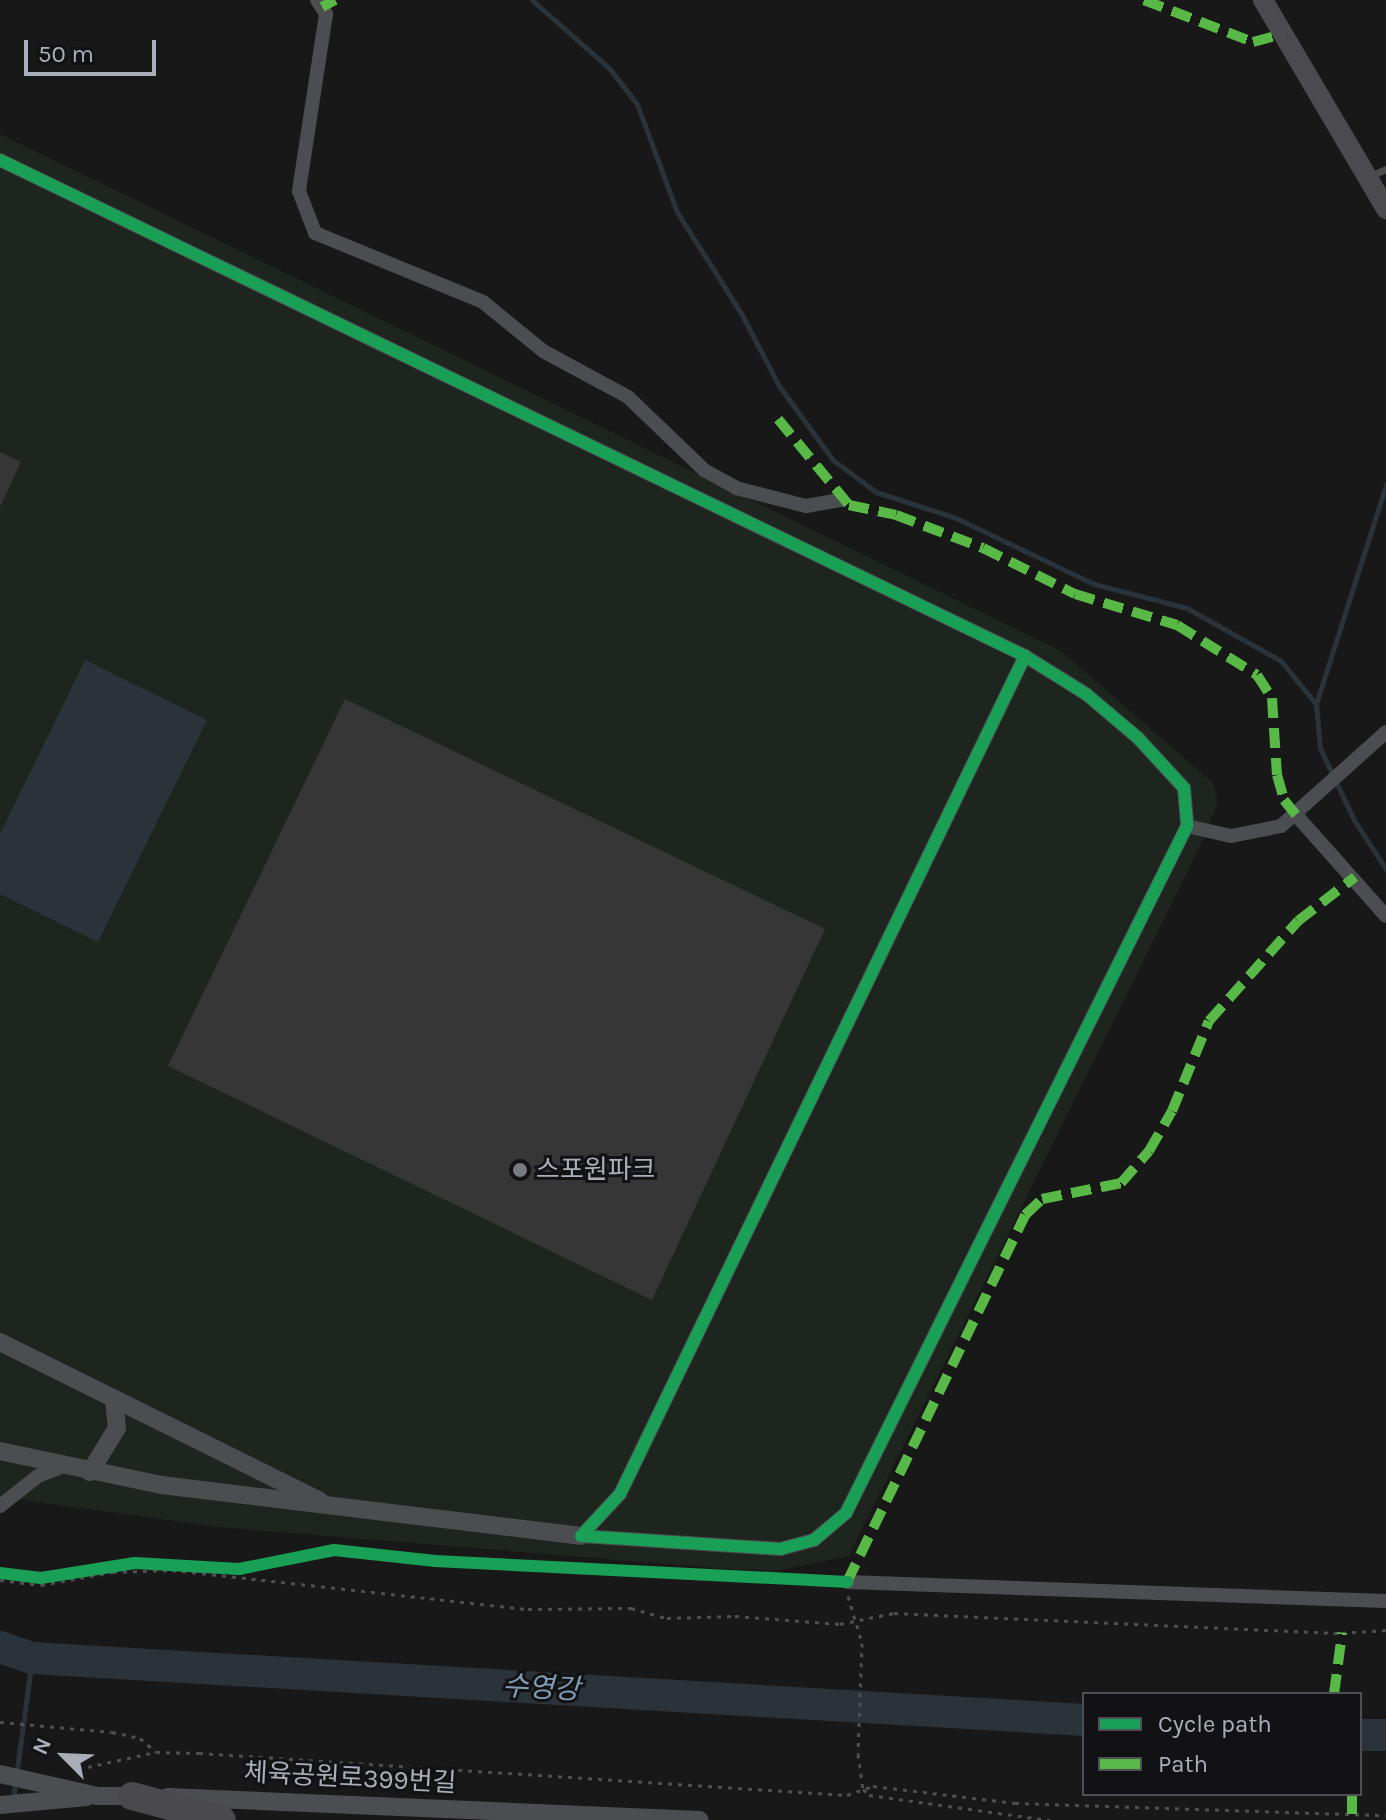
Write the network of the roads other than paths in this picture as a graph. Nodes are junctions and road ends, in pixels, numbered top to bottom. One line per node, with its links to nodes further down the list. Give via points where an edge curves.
1 (317, 0): 6 (street, via 326,14 299,191 315,233 483,302 543,351 628,397 704,470 736,488 806,506)
2 (1263, 0): 4 (main road)
3 (0, 160): 7 (street)
4 (1377, 173): 5 (main road)
5 (1386, 209)
6 (841, 500)
7 (1025, 656): 10 (street, via 1086,694 1138,738 1184,788); 19 (street, via 620,1494)
8 (1386, 732): 9 (street)
9 (1300, 811): 10 (street, via 1261,833 1231,836); 11 (street)
10 (1187, 826): 19 (street, via 846,1513 814,1540 781,1549)
11 (1386, 916)
12 (0, 1342): 13 (street)
13 (114, 1400): 16 (street, via 117,1428); 18 (street)
14 (0, 1451): 15 (street)
15 (64, 1466): 16 (street); 17 (street, via 38,1476)
16 (90, 1472): 18 (street)
17 (0, 1506)
18 (336, 1509): 19 (street)
19 (581, 1536)
20 (851, 1582): 21 (street)
21 (1386, 1601)
22 (0, 1774): 23 (street, 체육공원로399번길)
23 (98, 1796): 24 (street, 체육공원로399번길); 25 (street)
24 (132, 1796): 26 (highway); 27 (street, 체육공원로399번길)
25 (0, 1805)
26 (222, 1820)
27 (700, 1820)

